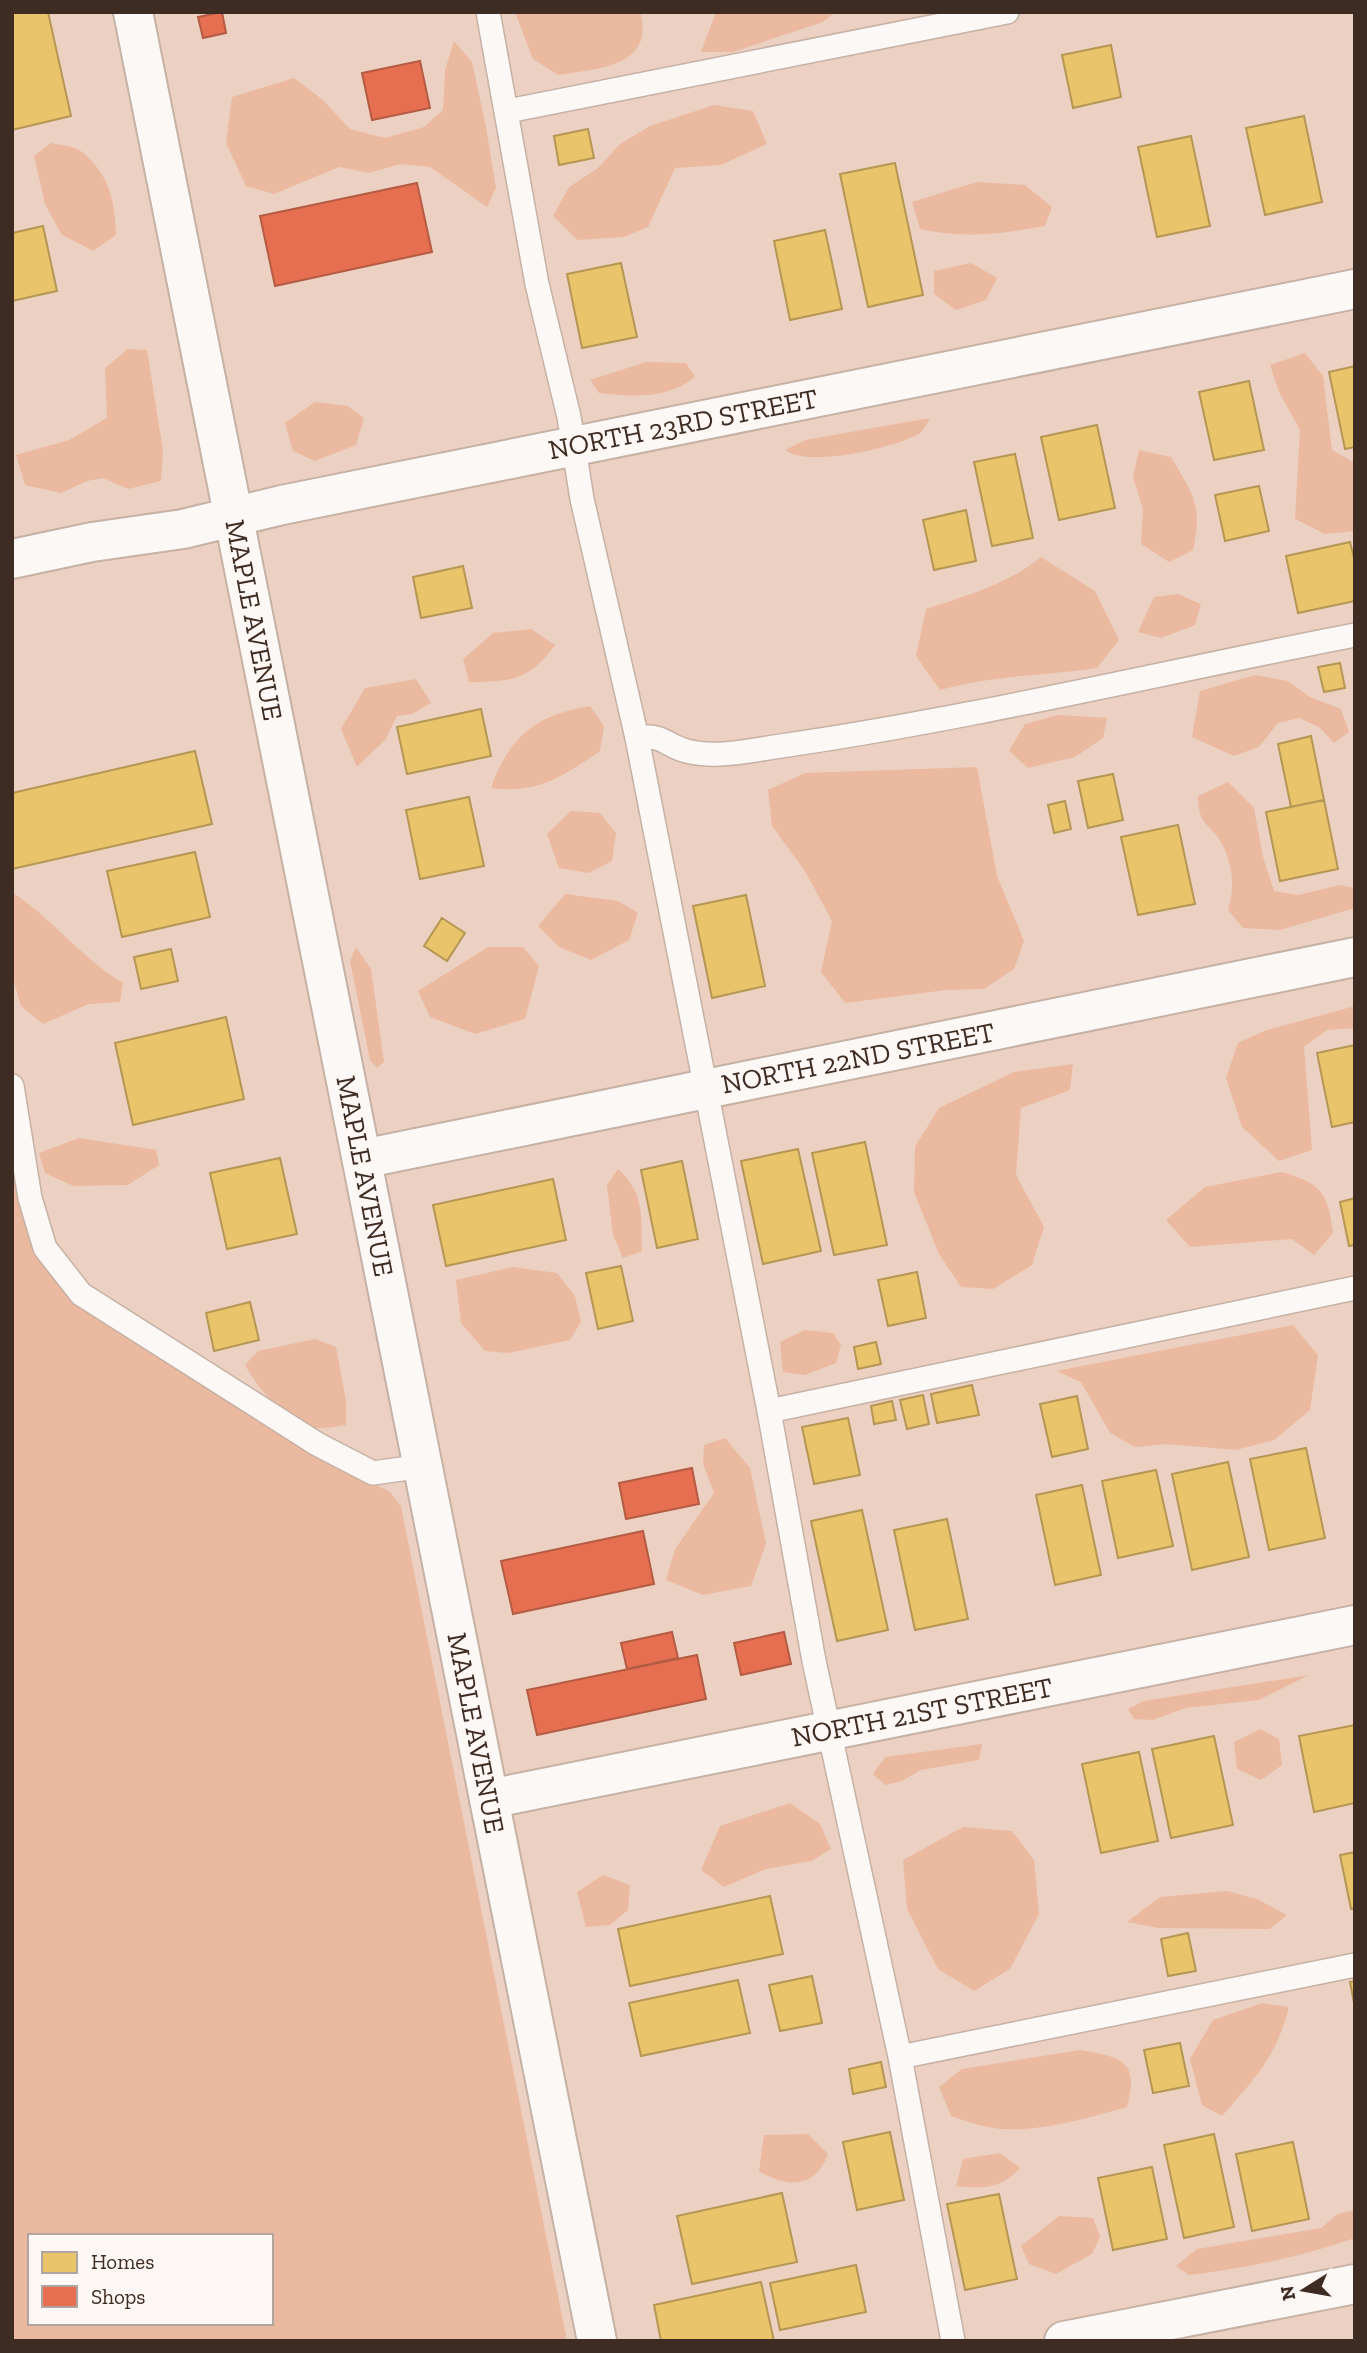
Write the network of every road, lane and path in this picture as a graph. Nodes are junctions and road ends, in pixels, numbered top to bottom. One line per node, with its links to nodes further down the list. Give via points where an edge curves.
1 (133, 12): 7 (street, MAPLE AVENUE)
2 (488, 12): 4 (lane)
3 (1007, 12): 4 (lane)
4 (508, 111): 6 (lane, via 537,284)
5 (1355, 289): 6 (street, NORTH 23RD STREET)
6 (574, 446): 7 (street, NORTH 23RD STREET); 10 (lane)
7 (233, 517): 8 (street, NORTH 23RD STREET); 14 (street, MAPLE AVENUE)
8 (12, 559)
9 (1355, 635): 10 (lane, via 977,713 780,746 711,754 689,752 653,735)
10 (636, 738): 13 (lane)
11 (1355, 957): 13 (street, NORTH 22ND STREET)
12 (12, 1086): 17 (lane, via 30,1198 45,1248 81,1294 317,1444 373,1473)
13 (705, 1089): 14 (street, NORTH 22ND STREET); 16 (lane)
14 (362, 1159): 17 (street, MAPLE AVENUE)
15 (1355, 1288): 16 (lane)
16 (769, 1411): 19 (lane, via 814,1661)
17 (423, 1466): 20 (street, MAPLE AVENUE)
18 (1355, 1625): 19 (street, NORTH 21ST STREET)
19 (831, 1730): 20 (street, NORTH 21ST STREET); 22 (lane)
20 (489, 1799): 24 (street, MAPLE AVENUE)
21 (1355, 1965): 22 (lane)
22 (900, 2057): 25 (lane)
23 (1355, 2284): 26 (street)
24 (597, 2341)
25 (953, 2341)
26 (1064, 2341)

